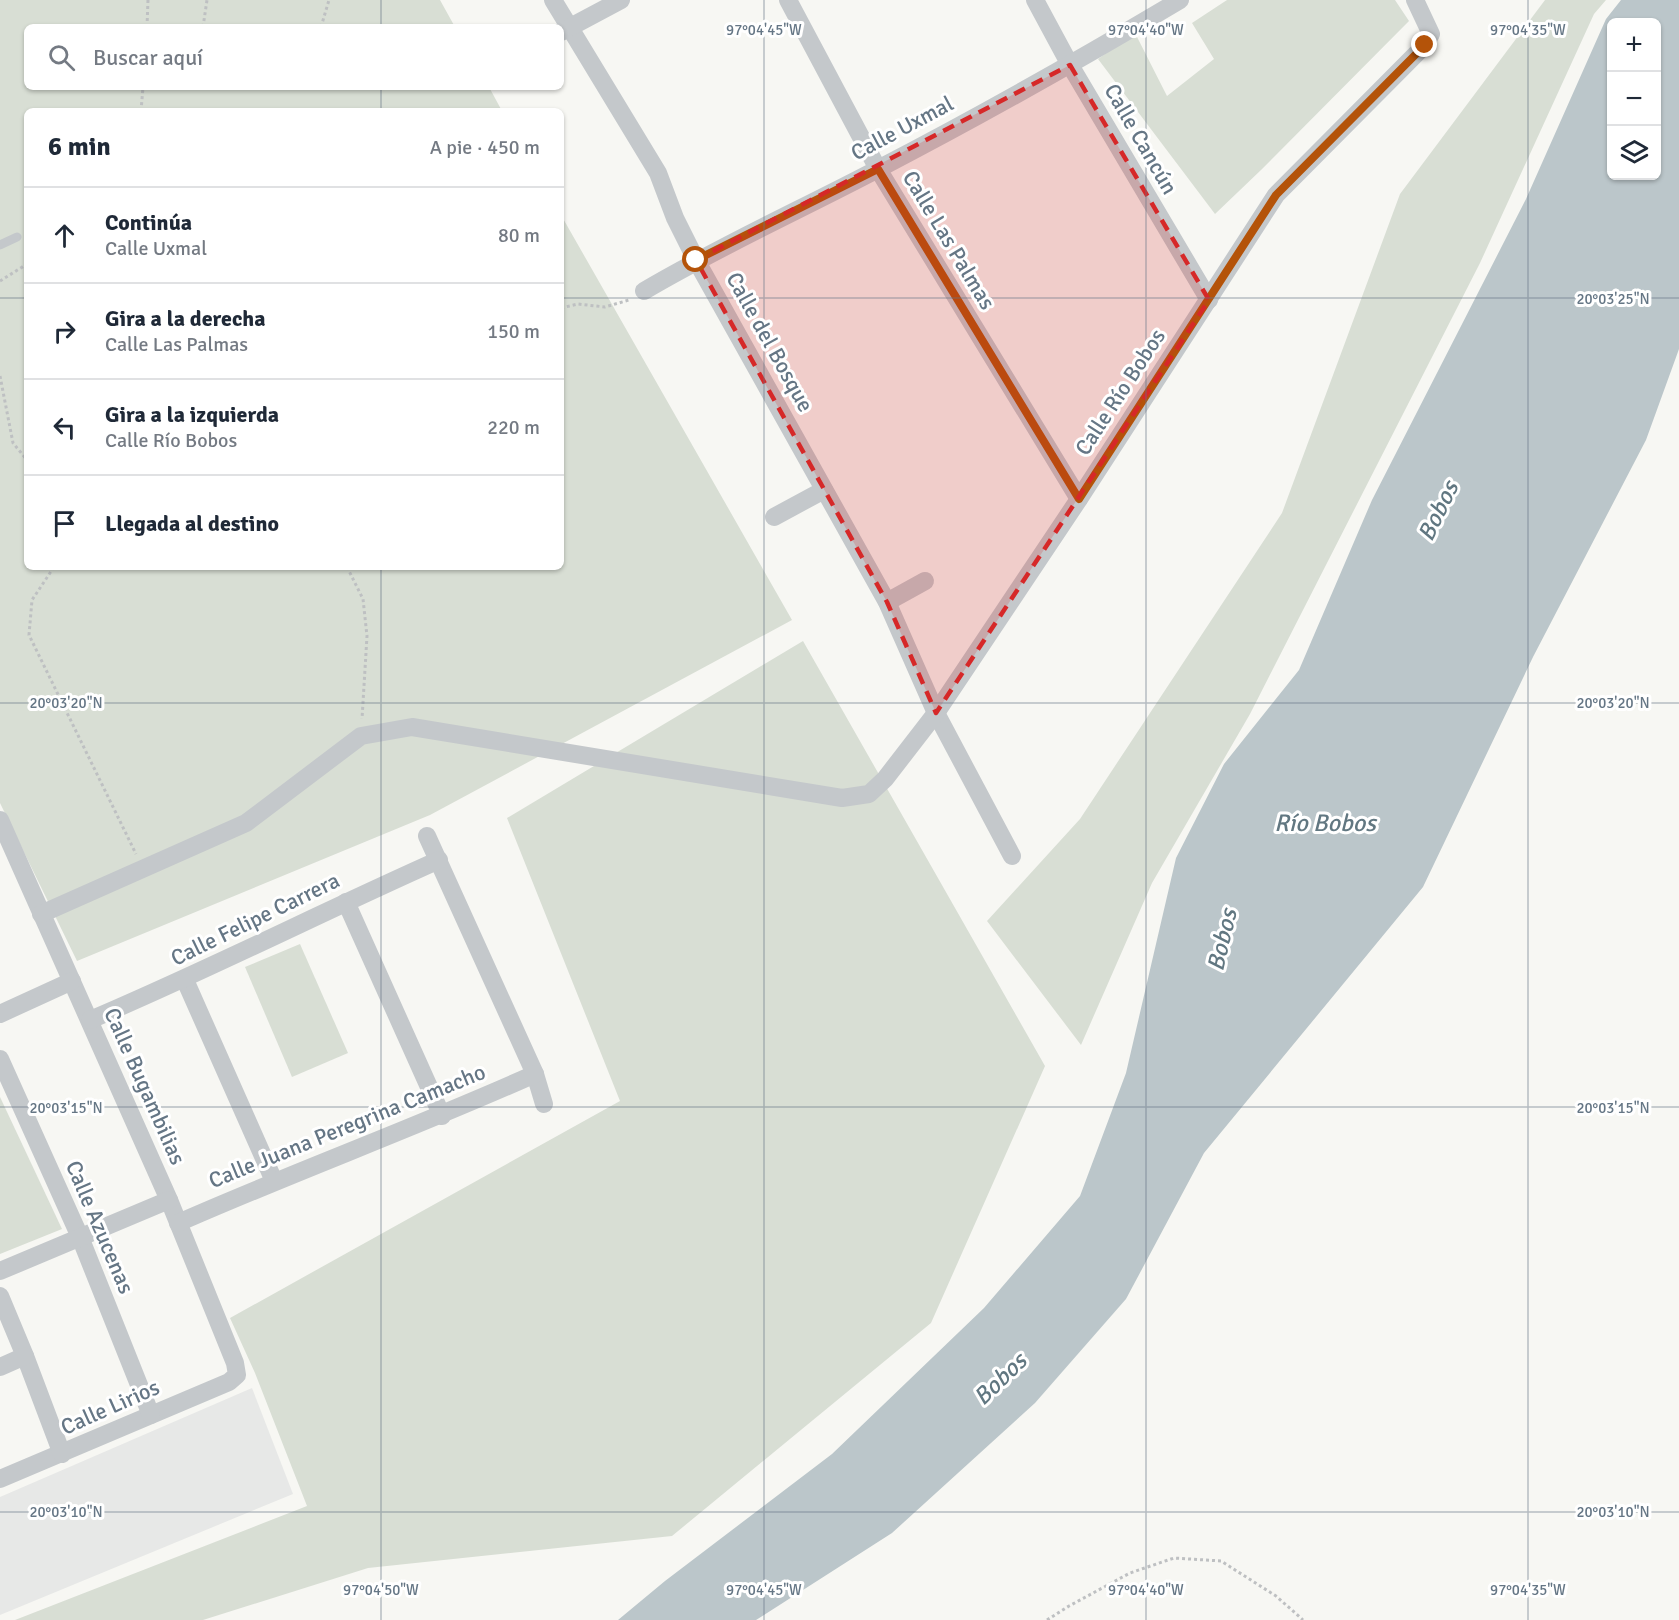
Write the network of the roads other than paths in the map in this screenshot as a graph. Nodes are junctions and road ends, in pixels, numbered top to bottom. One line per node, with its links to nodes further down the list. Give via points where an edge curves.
1 (553, 0): 7 (street, Calle del Bosque)
2 (621, 0): 8 (street)
3 (788, 0): 10 (street, Calle Las Palmas)
4 (1035, 0): 9 (street, Calle Cancún)
5 (1180, 0): 9 (street, Calle Uxmal)
6 (1415, 0): 15 (street, Calle Río Bobos, via 1431,34 1425,45 1276,195)
7 (563, 24)
8 (565, 30): 13 (street, Calle del Bosque, via 658,173)
9 (1070, 65): 10 (street, Calle Uxmal); 15 (street, Calle Cancún)
10 (878, 169): 13 (street, Calle Uxmal); 17 (street, Calle Las Palmas)
11 (17, 237): 12 (lane)
12 (0, 245)
13 (696, 260): 14 (street, Calle Uxmal); 16 (street, Calle del Bosque)
14 (644, 291)
15 (1209, 300): 17 (street, Calle Río Bobos)
16 (824, 490): 18 (street); 20 (street, Calle del Bosque)
17 (1079, 499): 21 (street, Calle Río Bobos)
18 (774, 517)
19 (925, 581): 20 (street)
20 (887, 602): 21 (street, Calle del Bosque)
21 (936, 713): 24 (street, Calle del Bosque); 27 (street, Calle Río Bobos, via 869,794 842,798 412,728 361,736 246,823)
22 (0, 820): 27 (street, Calle Bugambilias)
23 (427, 836): 25 (street)
24 (1012, 856)
25 (439, 860): 26 (street, Calle Felipe Carrera); 33 (street)
26 (346, 902): 28 (street, Calle Felipe Carrera); 35 (street)
27 (42, 914): 29 (street, Calle Bugambilias)
28 (185, 980): 31 (street, Calle Felipe Carrera); 36 (street)
29 (72, 981): 30 (street); 31 (street, Calle Bugambilias)
30 (0, 1014)
31 (90, 1020): 37 (street, Calle Bugambilias)
32 (0, 1059): 39 (street, Calle Azucenas)
33 (535, 1074): 34 (street); 35 (street, Calle Juana Peregrina Camacho)
34 (544, 1104)
35 (442, 1116): 36 (street, Calle Juana Peregrina Camacho)
36 (274, 1181): 38 (street, Calle Juana Peregrina Camacho)
37 (169, 1200): 38 (street, Calle Bugambilias); 39 (street)
38 (178, 1223): 44 (street, Calle Bugambilias, via 236,1364)
39 (80, 1237): 40 (street); 45 (street, Calle Azucenas)
40 (0, 1270)
41 (0, 1296): 42 (street)
42 (25, 1356): 43 (street); 46 (street)
43 (0, 1367)
44 (237, 1375): 45 (street, Calle Lirios, via 230,1382)
45 (151, 1415): 46 (street, Calle Lirios)
46 (62, 1454): 47 (street, Calle Lirios)
47 (0, 1479)

